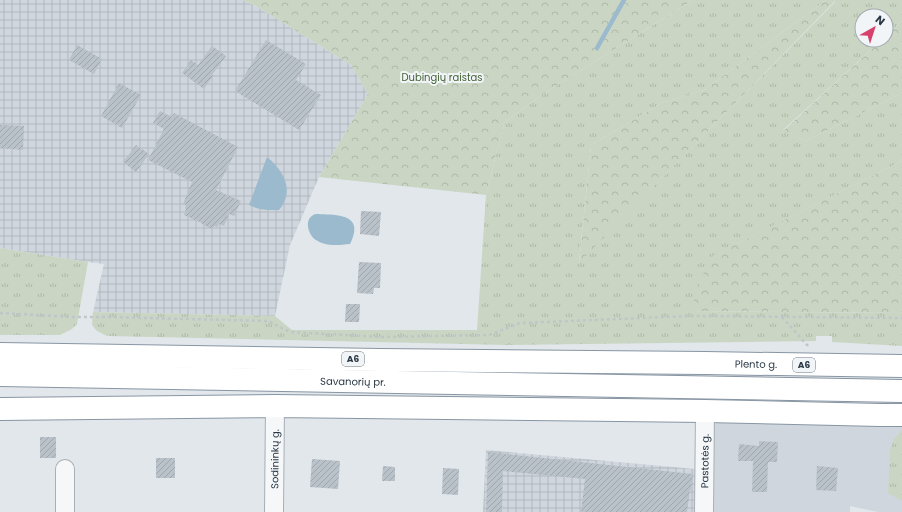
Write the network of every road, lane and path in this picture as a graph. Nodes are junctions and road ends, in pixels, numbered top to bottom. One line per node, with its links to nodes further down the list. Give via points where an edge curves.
1 (0, 313): 2 (path, via 268,321 290,332 381,337 489,334 520,323 691,316)
2 (782, 317): 3 (path); 4 (path, via 807,345)
3 (902, 318)
4 (814, 345)
5 (0, 354): 6 (highway, Plento g. / A6)
6 (902, 366)
7 (0, 375): 8 (highway, Savanorių pr. / A6)
8 (902, 391)
9 (275, 406): 10 (highway); 11 (highway); 15 (street, Sodininkų g.)
10 (0, 409)
11 (705, 411): 12 (highway); 16 (street, Pastotės g.)
12 (902, 415)
13 (65, 469): 14 (street)
14 (65, 512)
15 (274, 512)
16 (704, 512)

